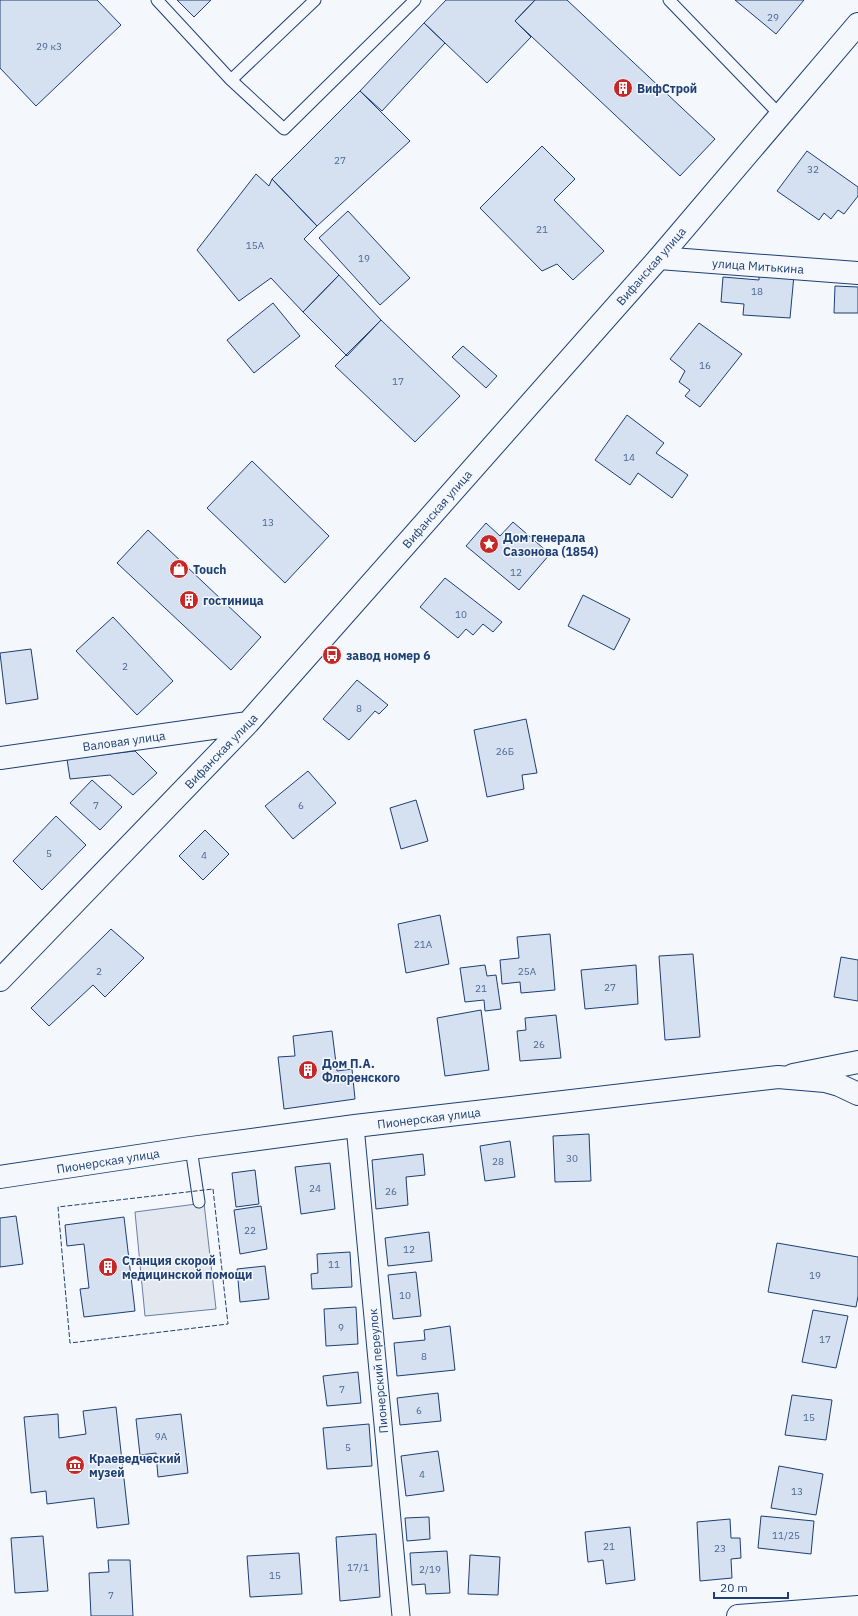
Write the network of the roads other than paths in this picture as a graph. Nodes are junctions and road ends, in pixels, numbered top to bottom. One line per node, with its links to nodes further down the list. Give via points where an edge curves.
1 (158, 0): 6 (lane)
2 (315, 0): 6 (lane)
3 (415, 0): 6 (lane, via 284,129)
4 (670, 0): 7 (lane)
5 (858, 24): 7 (main road, Вифанская улица)
6 (231, 80)
7 (780, 115): 8 (main road, Вифанская улица)
8 (659, 258): 9 (main road, улица Митькина); 10 (main road, Вифанская улица)
9 (858, 273)
10 (248, 723): 11 (main road, Валовая улица); 12 (main road, Вифанская улица)
11 (0, 758)
12 (0, 980)
13 (858, 1062): 14 (main road)
14 (778, 1078): 15 (main road, Пионерская улица, via 825,1081); 16 (main road, Пионерская улица)
15 (858, 1094)
16 (355, 1126): 17 (main road, Пионерская улица); 21 (street, Пионерский переулок)
17 (191, 1148): 18 (main road, Пионерская улица); 19 (lane)
18 (0, 1177)
19 (199, 1202)
20 (858, 1607): 22 (main road)
21 (401, 1616)
22 (738, 1616)

